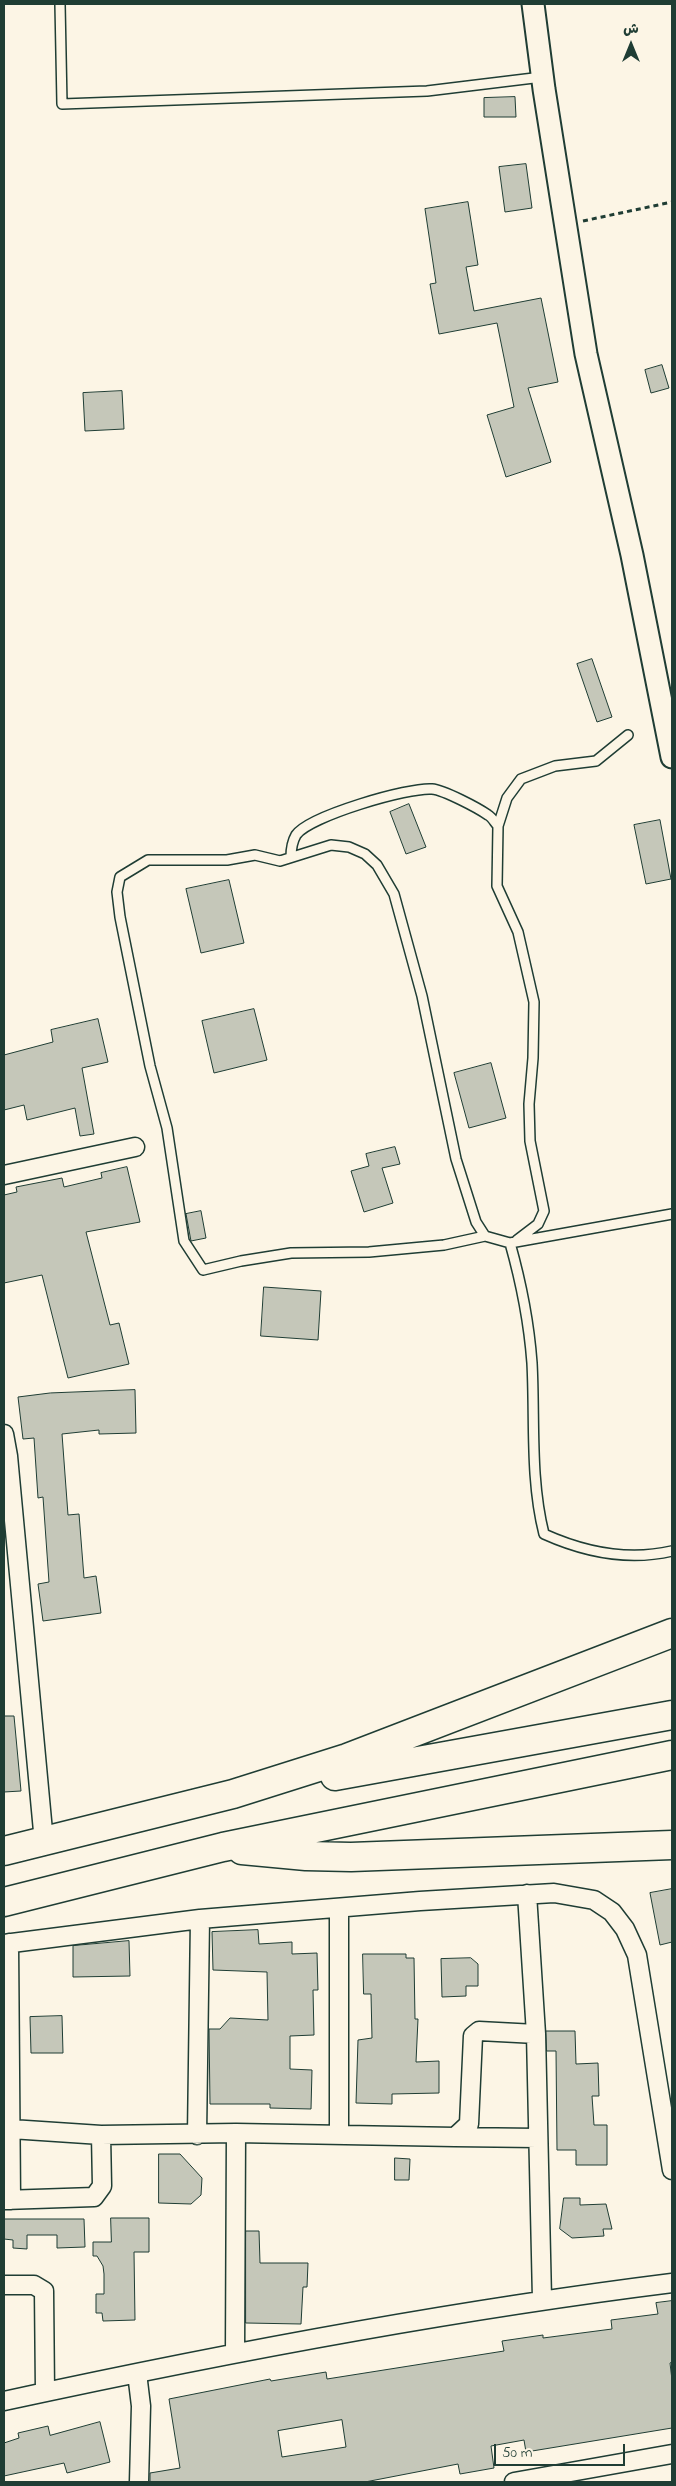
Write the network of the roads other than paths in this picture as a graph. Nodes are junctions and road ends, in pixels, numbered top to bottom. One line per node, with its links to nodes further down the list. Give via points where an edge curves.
1 (60, 4): 3 (lane, via 62,104 427,91)
2 (533, 4): 3 (street)
3 (542, 77): 5 (street, via 586,354 632,555)
4 (628, 736): 6 (lane, via 596,761 555,766 521,779 507,798)
5 (672, 757)
6 (498, 826): 7 (lane, via 489,815 434,789 410,790 368,802 297,833 291,845); 12 (lane, via 497,886 518,932 534,1002 530,1141 544,1211 538,1224 525,1236)
7 (291, 857): 11 (lane, via 331,845 349,847 365,854 377,865 394,894 422,996 456,1158 476,1222); 11 (lane, via 280,861 255,855 227,860 148,860 120,877 117,892 120,917 150,1066 167,1128 184,1241 203,1270 291,1253 369,1252)
8 (135, 1147): 9 (street)
9 (4, 1175)
10 (672, 1214): 12 (lane)
11 (485, 1236): 12 (lane)
12 (510, 1243): 14 (lane, via 528,1325 538,1510 544,1534 598,1552 650,1556)
13 (4, 1434): 19 (street)
14 (672, 1551)
15 (672, 1633): 18 (highway, via 347,1758)
16 (672, 1714): 18 (highway)
17 (672, 1755): 21 (highway)
18 (233, 1794): 19 (highway)
19 (44, 1842): 22 (highway)
20 (672, 1845): 21 (highway, via 350,1857 264,1854)
21 (223, 1846): 24 (highway)
22 (4, 1851)
23 (527, 1894): 25 (street); 28 (street); 36 (street, via 554,1893 594,1900 612,1912 625,1929 637,1955)
24 (4, 1902)
25 (340, 1908): 26 (street); 33 (street)
26 (200, 1919): 27 (street); 32 (street)
27 (6, 1944): 29 (street)
28 (536, 2034): 34 (street, via 479,2031 473,2036 468,2124); 35 (street)
29 (11, 2129): 31 (street); 37 (street)
30 (236, 2133): 32 (street); 33 (street); 41 (street)
31 (101, 2135): 32 (street); 37 (street, via 102,2186 94,2197)
32 (197, 2135)
33 (339, 2136): 34 (street)
34 (455, 2137): 35 (street)
35 (537, 2138): 40 (street)
36 (672, 2170)
37 (7, 2200)
38 (672, 2283): 40 (street)
39 (4, 2285): 43 (street, via 34,2285 44,2291)
40 (542, 2299): 41 (street)
41 (235, 2353): 42 (street)
42 (137, 2373): 43 (street); 46 (street, via 141,2406)
43 (45, 2392): 44 (street)
44 (4, 2401)
45 (672, 2454): 47 (street)
46 (139, 2482)
47 (514, 2482)

